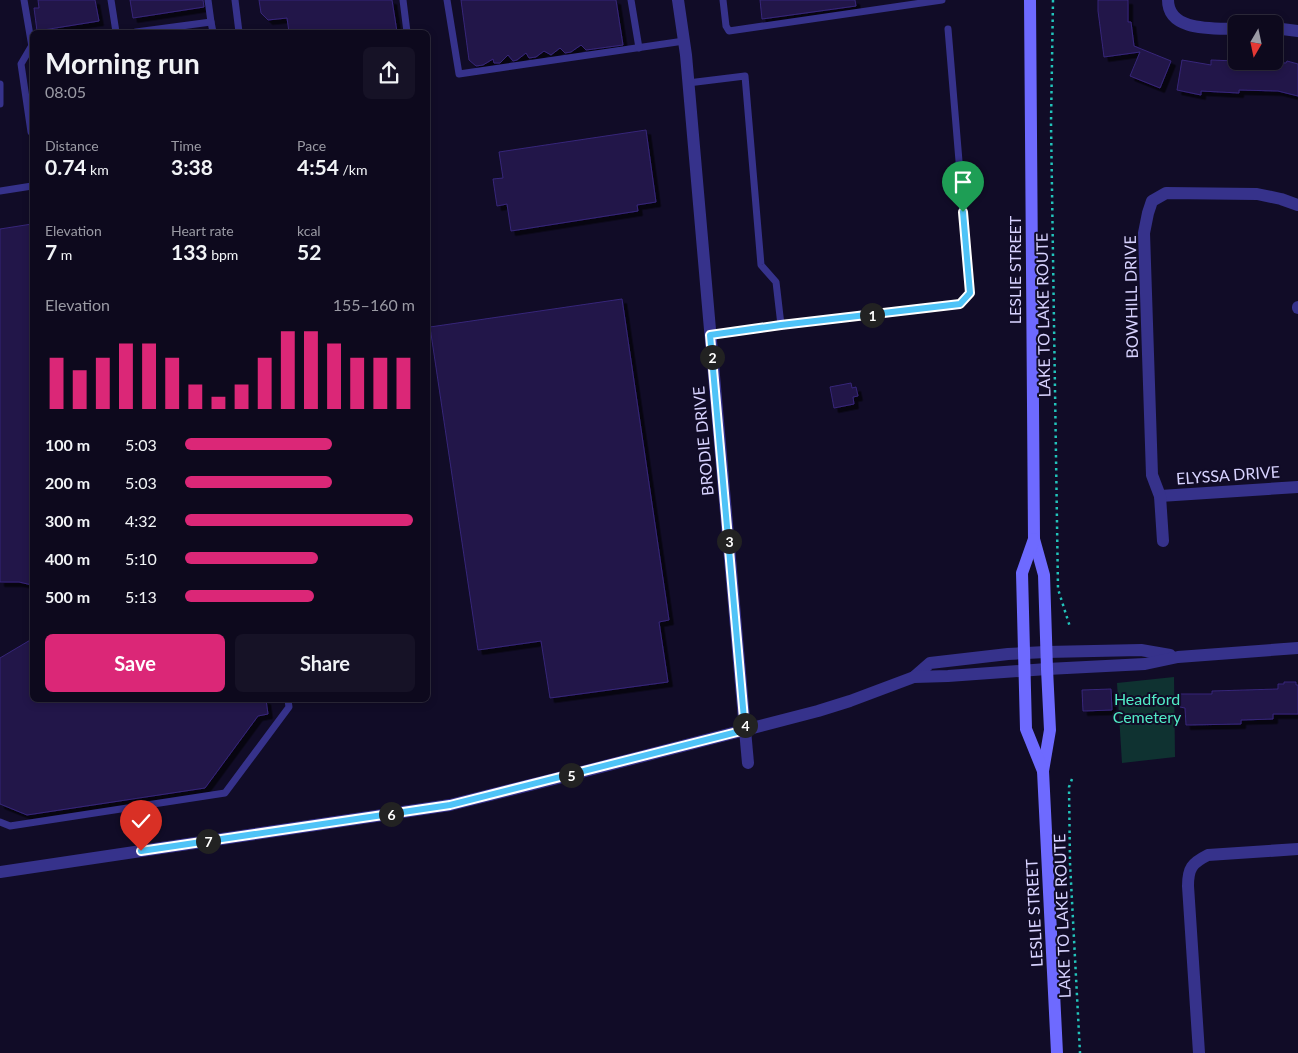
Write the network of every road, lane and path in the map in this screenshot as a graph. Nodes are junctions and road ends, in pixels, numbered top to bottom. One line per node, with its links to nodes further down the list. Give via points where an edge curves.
1 (24, 0): 24 (lane)
2 (110, 0): 18 (lane)
3 (208, 0): 14 (lane)
4 (234, 0): 21 (lane)
5 (403, 0): 22 (lane)
6 (447, 0): 26 (lane, via 458,74)
7 (631, 0): 26 (lane)
8 (678, 0): 25 (street, BRODIE DRIVE)
9 (723, 0): 10 (lane, via 729,32)
10 (942, 0)
11 (1030, 0): 39 (main road, LESLIE STREET)
12 (1053, 0): 41 (path, LAKE TO LAKE ROUTE, via 1051,123 1058,590)
13 (1168, 0): 16 (street, via 1172,14 1179,21 1196,28)
14 (211, 22): 19 (lane); 20 (lane)
15 (948, 29): 35 (lane, via 970,293 960,304)
16 (1228, 29)
17 (1283, 29): 23 (street)
18 (116, 30)
19 (151, 30)
20 (213, 30)
21 (239, 30)
22 (407, 30)
23 (1298, 31)
24 (30, 35)
25 (684, 41): 26 (lane); 28 (street, BRODIE DRIVE)
26 (638, 48)
27 (30, 50): 31 (lane, via 21,64)
28 (688, 82): 35 (lane, via 745,76 761,265 776,282); 36 (street, BRODIE DRIVE)
29 (0, 84): 30 (lane)
30 (0, 104)
31 (30, 125)
32 (30, 186): 33 (lane)
33 (0, 191)
34 (1298, 205): 38 (street, BOWHILL DRIVE, via 1257,194 1166,193 1152,201 1144,233 1152,475)
35 (781, 325): 36 (lane)
36 (710, 335): 50 (street, BRODIE DRIVE)
37 (1298, 487): 38 (street, ELYSSA DRIVE)
38 (1160, 496): 40 (street, BOWHILL DRIVE)
39 (1034, 539): 43 (main road, LESLIE STREET, via 1022,573); 44 (main road, LESLIE STREET, via 1044,575)
40 (1163, 541)
41 (1070, 627)
42 (1298, 648): 45 (street)
43 (1024, 652): 44 (street); 47 (main road, LESLIE STREET); 48 (street, via 930,663)
44 (1046, 652): 45 (street, via 1141,650); 46 (main road, LESLIE STREET)
45 (1178, 657): 46 (street, via 1146,664)
46 (1047, 669): 47 (street); 52 (main road, LESLIE STREET, via 1050,730)
47 (1024, 670): 48 (street); 52 (main road, LESLIE STREET, via 1026,729)
48 (914, 677): 50 (street, via 850,701)
49 (288, 702): 54 (lane, via 289,706 225,793 10,826)
50 (745, 730): 51 (street, BRODIE DRIVE); 56 (street, via 450,805)
51 (748, 764)
52 (1043, 772): 57 (main road, LESLIE STREET)
53 (1072, 779): 58 (path, LAKE TO LAKE ROUTE, via 1069,788 1070,863)
54 (0, 822)
55 (1298, 849): 59 (street, via 1208,855 1196,861 1188,873)
56 (0, 872)
57 (1057, 1053)
58 (1080, 1053)
59 (1199, 1053)

